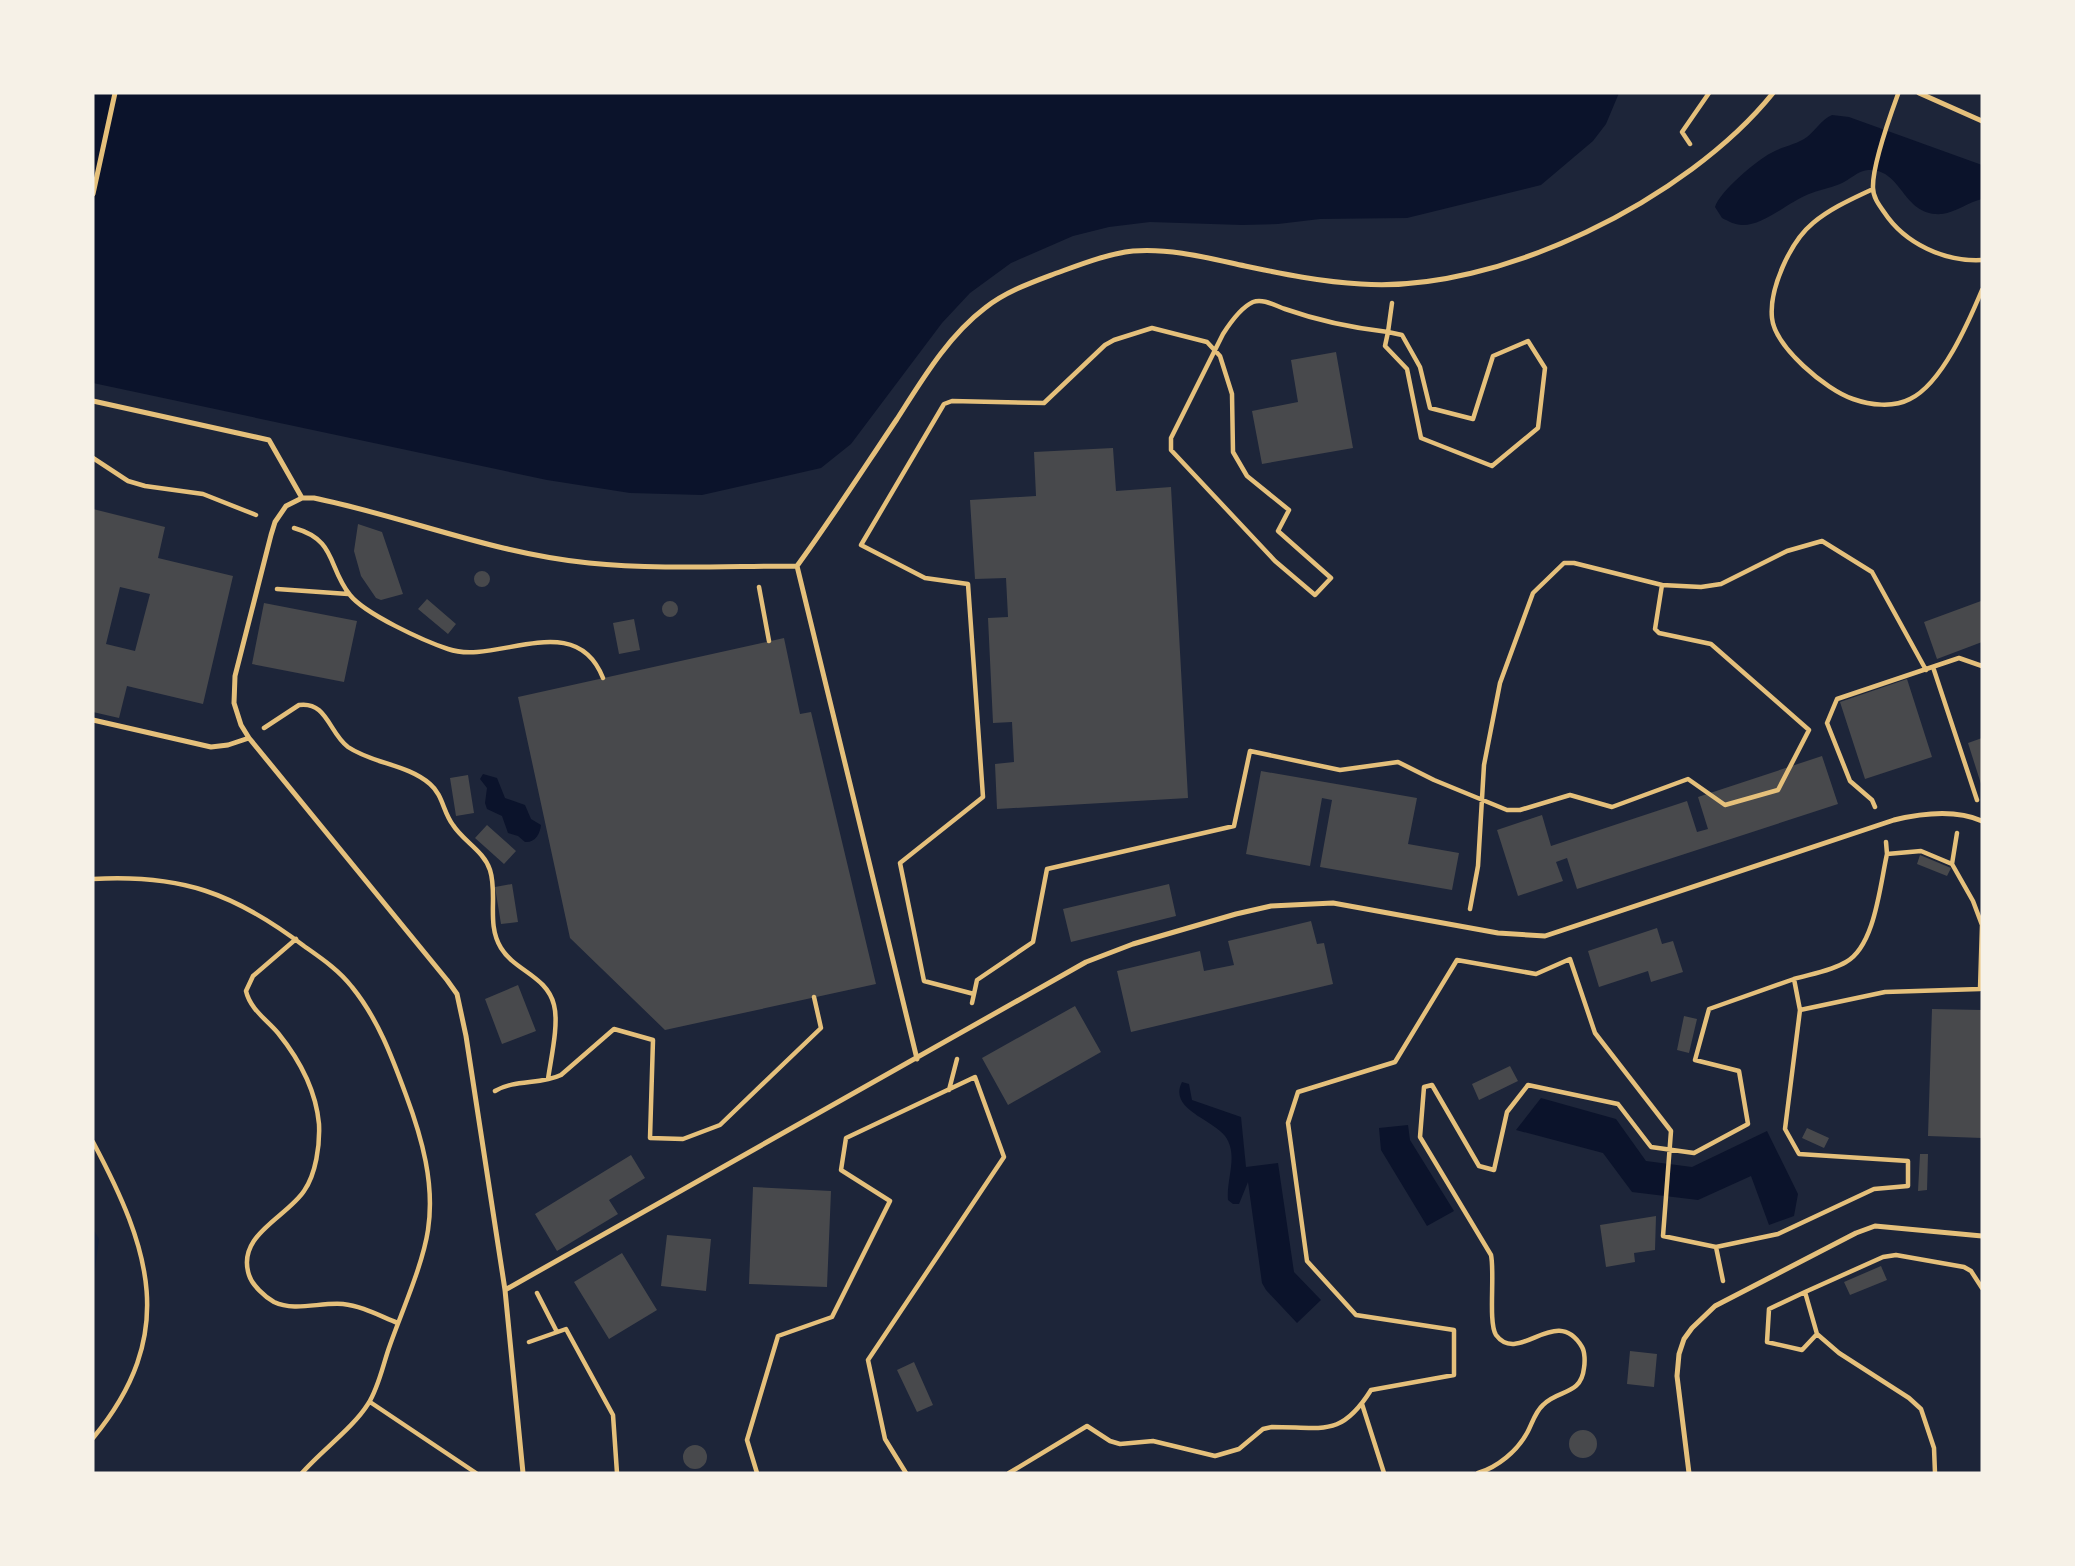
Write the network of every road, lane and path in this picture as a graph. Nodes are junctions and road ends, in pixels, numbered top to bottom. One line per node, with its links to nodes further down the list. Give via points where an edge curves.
1 (115, 93): 9 (lane)
2 (1709, 93): 7 (path, via 1682,132)
3 (1773, 93): 7 (lane, via 1734,136)
4 (1898, 93): 8 (path)
5 (1919, 93): 6 (lane)
6 (1982, 121)
7 (1702, 162): 11 (lane, via 1660,193 1605,224 1538,251 1498,266)
8 (1873, 189): 10 (path, via 1886,216 1916,243 1947,257); 12 (path, via 1811,225 1778,277 1772,320 1778,336 1807,369 1851,398 1895,404 1910,399 1950,357)
9 (93, 194)
10 (1982, 260)
11 (1392, 285): 13 (path); 19 (lane, via 1292,276 1197,255 1132,251 1081,264 1011,291 961,330 925,375)
12 (1982, 290)
13 (1388, 332): 13 (path, via 1385,346 1408,369 1421,438 1492,466 1538,428 1545,368 1528,341 1493,356 1473,419 1430,408 1420,367 1402,335); 38 (path, via 1302,315 1261,301 1252,303 1223,334 1171,438 1171,450 1275,561 1315,595 1331,578 1278,531 1289,510 1247,476 1233,452 1232,394 1220,356 1207,342 1152,328 1105,345 1044,403 944,404 861,545 925,578 968,584 983,797 900,863 924,981)
14 (93, 401): 16 (lane, via 269,440)
15 (93, 458): 17 (path, via 128,481 203,494)
16 (302, 498): 17 (lane, via 286,506); 18 (lane, via 589,563)
17 (275, 522): 21 (lane); 22 (path, via 310,532 322,542)
18 (754, 566): 19 (lane); 23 (path)
19 (797, 566): 44 (lane)
20 (1662, 585): 25 (path, via 1721,584 1787,551 1822,541 1872,572); 35 (path, via 1564,563 1533,593 1500,683 1484,765 1478,866); 38 (path, via 1659,633 1711,644 1809,730 1778,790 1725,805 1688,779 1612,807 1570,794 1507,810 1398,762 1340,770 1250,751 1234,826 1047,869 1034,942 977,980)
21 (258, 587): 22 (path); 28 (lane, via 234,676 234,703)
22 (349, 594): 26 (path, via 378,616 443,648 476,653 508,645 561,643 593,658)
23 (769, 641)
24 (1933, 667): 30 (path, via 1977,796)
25 (1926, 670)
26 (603, 678)
27 (93, 720): 28 (lane, via 211,747)
28 (249, 738): 45 (path, via 295,707 309,705 321,710 348,747 419,776 440,795 455,828 489,868 492,917 500,947 547,989 554,1004); 47 (lane, via 457,994)
29 (1960, 815): 30 (lane); 33 (path); 35 (lane, via 1894,820 1554,934 1527,936)
30 (1975, 818): 31 (lane)
31 (1982, 821)
32 (1887, 854): 33 (path, via 1921,851)
33 (1952, 864): 41 (path, via 1982,925 1980,989 1885,992)
34 (93, 880): 36 (path, via 149,880 208,890 253,910)
35 (1466, 927): 44 (lane, via 1333,903 1271,906 1236,914 1086,962)
36 (296, 939): 56 (path, via 352,986 387,1044 413,1114 431,1203 426,1241); 56 (path, via 253,976 246,991 253,1006 288,1045 308,1081 319,1125 317,1151 302,1194 253,1243 247,1261 250,1279 280,1304 344,1304)
37 (1794, 979): 71 (path, via 1709,1009 1695,1060 1739,1071 1748,1124 1694,1153 1651,1147 1618,1104 1528,1084 1507,1112 1494,1170 1479,1166 1432,1085 1424,1087 1420,1137 1491,1255 1493,1323 1498,1337 1515,1344 1556,1330 1576,1341 1584,1355 1583,1374 1576,1387 1542,1405 1524,1438 1501,1463)
38 (974, 994): 40 (path)
39 (814, 997): 45 (path, via 821,1028 720,1125 683,1139 650,1138 653,1040 614,1029 561,1075)
40 (971, 1006)
41 (1800, 1010)
42 (1798, 1025): 50 (path, via 1785,1129 1799,1154 1908,1161 1908,1186 1874,1189 1778,1234)
43 (958, 1054): 46 (path)
44 (917, 1059): 51 (lane)
45 (548, 1079): 47 (path, via 502,1087)
46 (949, 1090): 67 (path, via 846,1138 841,1170 890,1201 832,1317 778,1336 747,1440); 68 (path, via 975,1077 1003,1157 868,1360 885,1439)
47 (476, 1102): 53 (lane)
48 (93, 1142): 62 (path, via 134,1231 145,1267 147,1313 144,1342 130,1381)
49 (1982, 1236): 55 (lane, via 1875,1226)
50 (1716, 1247): 55 (path); 61 (path, via 1663,1236 1671,1131 1595,1032 1570,959 1536,974 1457,960 1395,1062 1298,1092 1288,1123 1307,1261 1356,1315 1454,1330 1454,1375 1371,1391)
51 (528, 1277): 53 (lane); 57 (path)
52 (1982, 1288): 54 (path, via 1964,1267 1896,1255)
53 (505, 1290): 59 (lane)
54 (1805, 1292): 58 (path); 58 (path, via 1769,1309 1767,1342 1802,1350)
55 (1727, 1300): 72 (lane, via 1701,1318 1684,1339 1679,1354 1677,1376)
56 (398, 1323): 60 (path)
57 (557, 1332): 59 (path); 66 (path, via 566,1329 613,1415)
58 (1817, 1334): 73 (path, via 1921,1409 1934,1448)
59 (512, 1348): 65 (lane)
60 (370, 1402): 63 (path); 64 (path)
61 (1362, 1404): 69 (path, via 1349,1420 1333,1426 1263,1429 1239,1448 1215,1456 1153,1441 1120,1444 1087,1426); 70 (path)
62 (93, 1438)
63 (302, 1473)
64 (476, 1473)
65 (523, 1473)
66 (617, 1473)
67 (757, 1473)
68 (906, 1473)
69 (1009, 1473)
70 (1384, 1473)
71 (1478, 1473)
72 (1689, 1473)
73 (1935, 1473)

